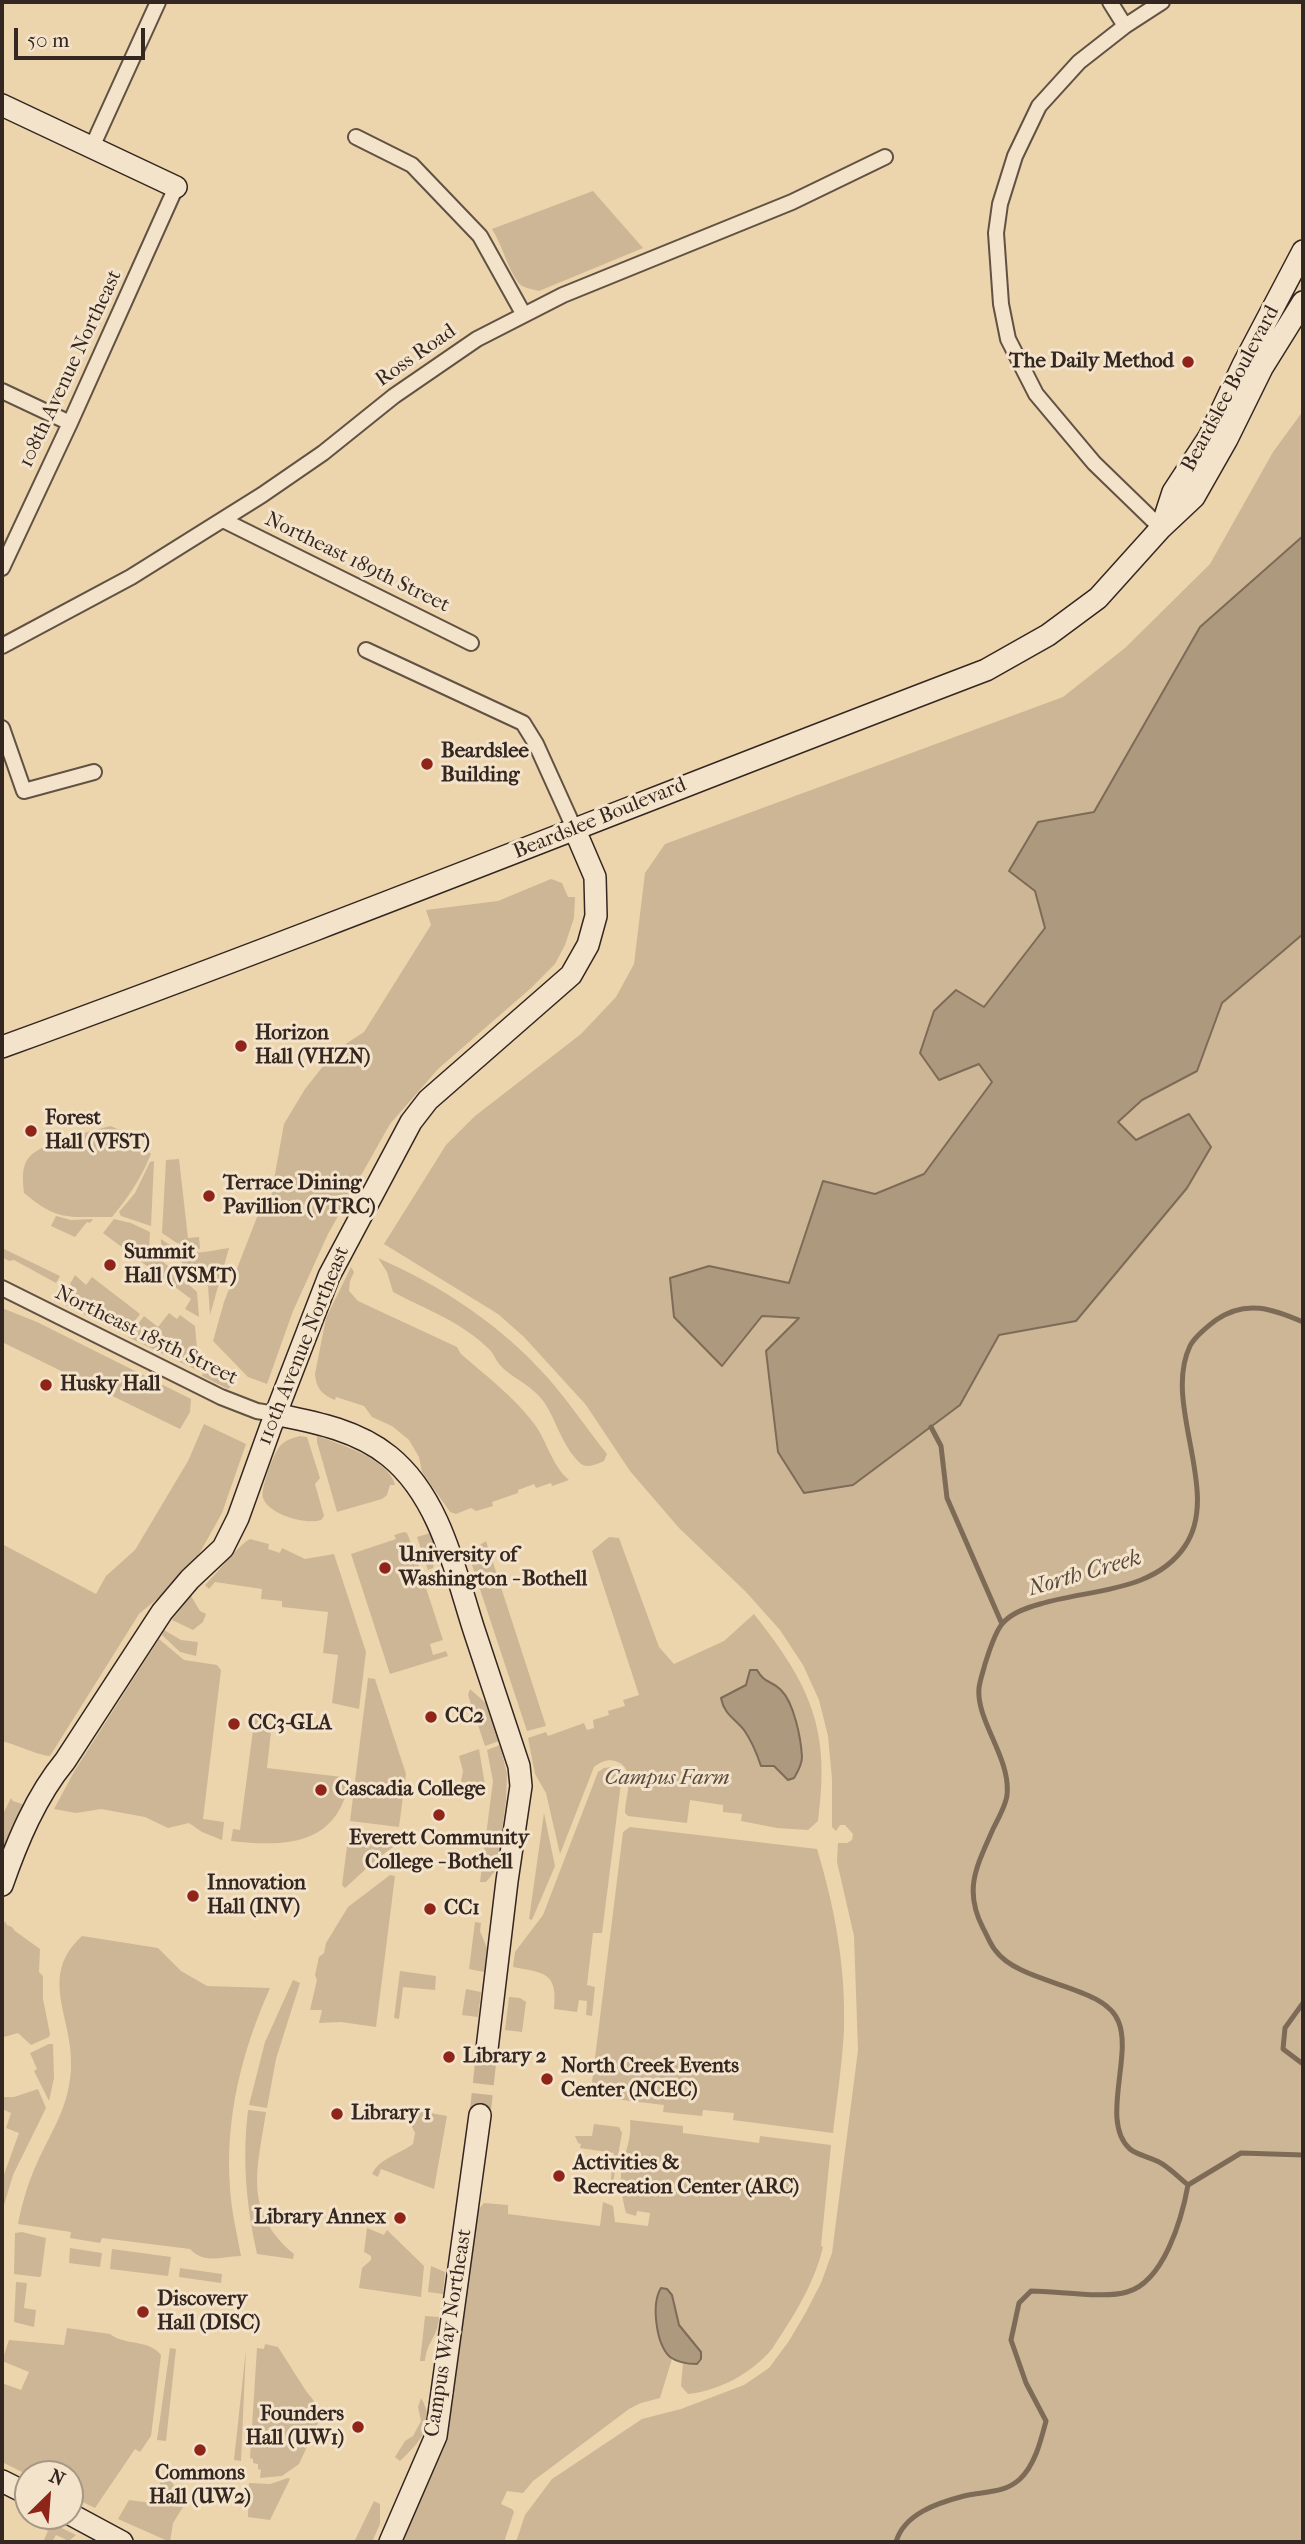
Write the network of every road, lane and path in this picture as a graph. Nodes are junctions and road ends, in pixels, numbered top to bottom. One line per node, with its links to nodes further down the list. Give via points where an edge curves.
1 (158, 2): 7 (street)
2 (1110, 2): 4 (street)
3 (1162, 2): 4 (street)
4 (1125, 26): 16 (street, via 1079,62 1039,106 1015,156 996,233 1001,304 1011,347 1036,394 1094,463)
5 (2, 104): 7 (street)
6 (356, 137): 12 (street, via 412,165 480,236)
7 (92, 147): 9 (street)
8 (885, 157): 12 (street, Ross Road, via 792,202)
9 (176, 187): 14 (street, 108th Avenue Northeast)
10 (1303, 251): 16 (street, Beardslee Boulevard, via 1209,437 1173,492)
11 (1303, 302): 16 (street, Beardslee Boulevard, via 1262,368 1194,497)
12 (524, 315): 15 (street, Ross Road, via 468,345)
13 (2, 391): 14 (street)
14 (70, 423): 17 (street, 108th Avenue Northeast)
15 (223, 520): 18 (street, Northeast 189th Street); 19 (street, Ross Road, via 131,577)
16 (1161, 528): 23 (street, Beardslee Boulevard, via 1098,598 1048,635 986,670)
17 (2, 568)
18 (471, 643)
19 (2, 646)
20 (366, 650): 23 (street, via 523,723)
21 (2, 728): 22 (street, via 24,791)
22 (94, 772)
23 (575, 828): 24 (street, Beardslee Boulevard); 26 (street, 110th Avenue Northeast, via 595,877 596,916 588,945 571,975 428,1100 411,1122 329,1276)
24 (2, 1047)
25 (2, 1288): 26 (street, Northeast 185th Street, via 221,1397)
26 (275, 1414): 27 (street, 110th Avenue Northeast, via 223,1548 162,1612 51,1777); 28 (street, via 350,1434 388,1455 426,1501 445,1539 519,1766 521,1786)
27 (2, 1885)
28 (487, 2049)
29 (480, 2115): 32 (street, Campus Way Northeast, via 436,2436)
30 (84, 2522): 31 (street)
31 (122, 2542)
32 (390, 2542)

